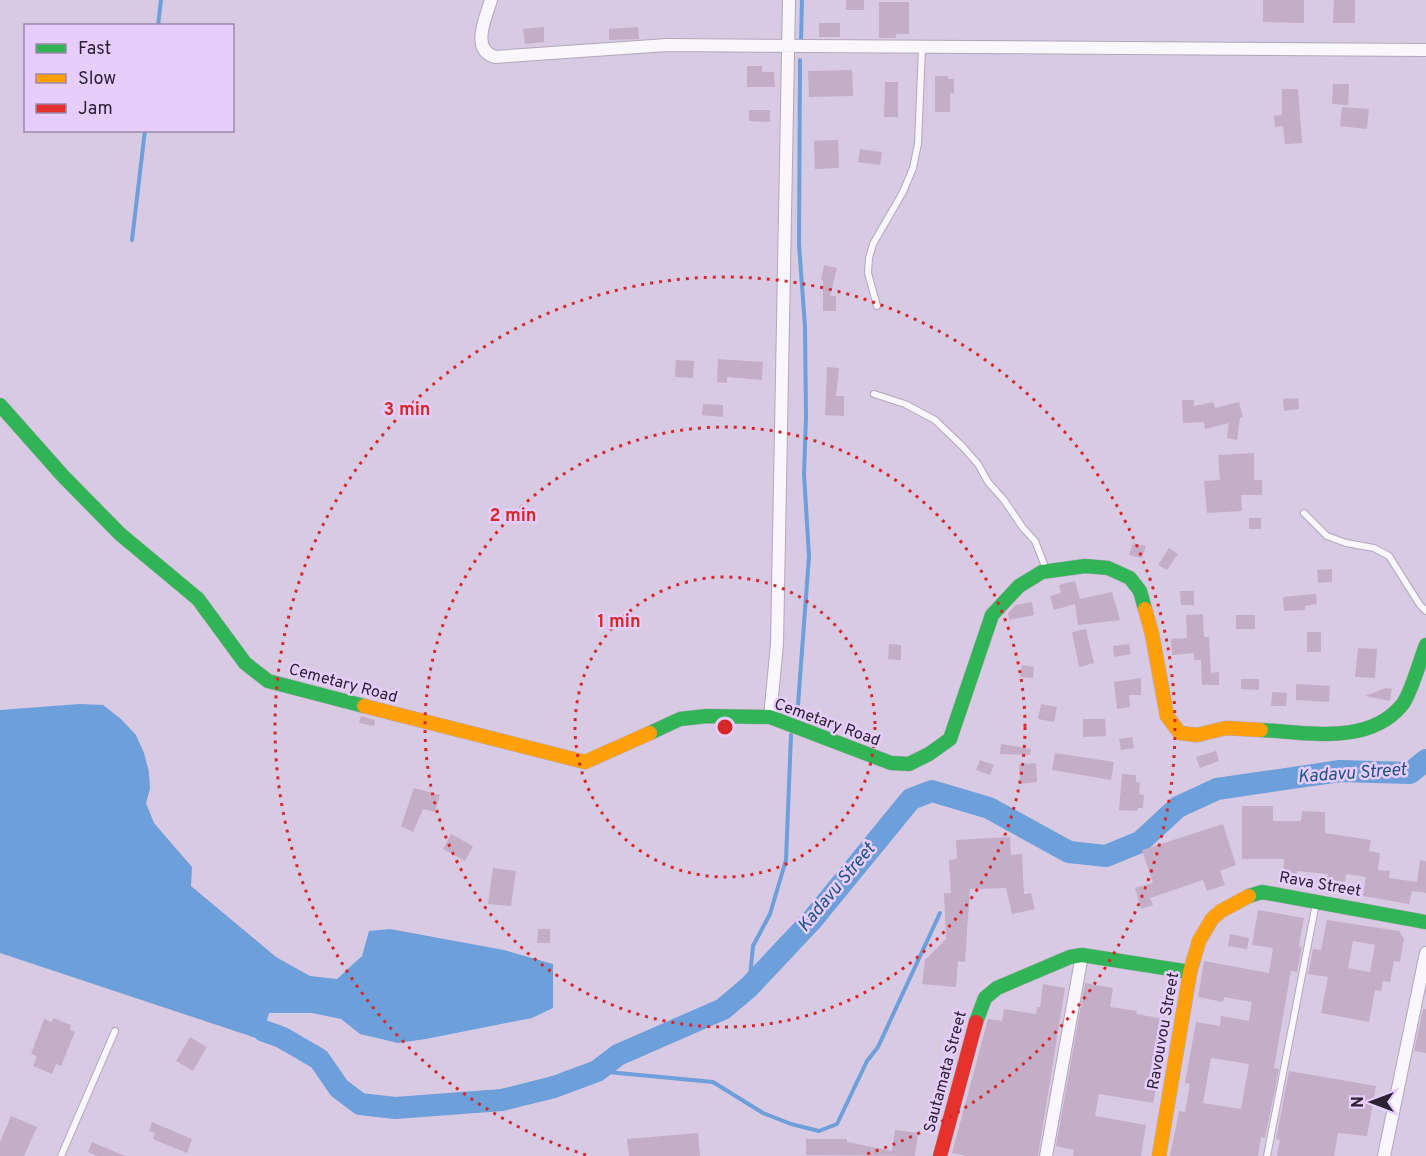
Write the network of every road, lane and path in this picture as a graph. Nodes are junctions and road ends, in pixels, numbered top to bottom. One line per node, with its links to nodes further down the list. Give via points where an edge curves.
1 (491, 0): 3 (street, via 481,40 484,50 495,57 667,45)
2 (789, 0): 3 (street)
3 (789, 47): 4 (street); 13 (street)
4 (922, 48): 5 (street); 6 (lane, via 918,144 913,168 869,258 868,273)
5 (1426, 50)
6 (877, 306)
7 (874, 394): 10 (lane, via 905,404 934,420 963,447 1035,541)
8 (0, 405): 13 (street, Cemetary Road, via 120,534 198,599 245,663 268,681 585,762 680,719)
9 (1304, 513): 11 (lane, via 1327,536 1374,548 1389,556)
10 (1046, 571): 12 (street, Cemetary Road, via 1085,566 1108,568 1130,578 1140,591 1152,634 1167,716 1180,733 1197,735 1226,728 1346,734 1383,723 1403,704); 13 (street, Cemetary Road, via 1019,586 992,615 950,739 929,754 909,764 891,763)
11 (1426, 611)
12 (1426, 645)
13 (776, 719)
14 (1316, 902): 15 (street, Rava Street, via 1262,891 1233,902); 16 (street, Rava Street); 25 (lane)
15 (1214, 916): 19 (street, Ravouvou Street, via 1200,935)
16 (1426, 922)
17 (1426, 953): 26 (street)
18 (1082, 955): 19 (street, Sautamata Street); 22 (street, Sautamata Street, via 1060,960 996,988 985,998); 23 (street)
19 (1190, 972): 24 (street, Ravouvou Street)
20 (115, 1031): 21 (lane)
21 (61, 1156)
22 (940, 1156)
23 (1046, 1156)
24 (1159, 1156)
25 (1268, 1156)
26 (1384, 1156)

